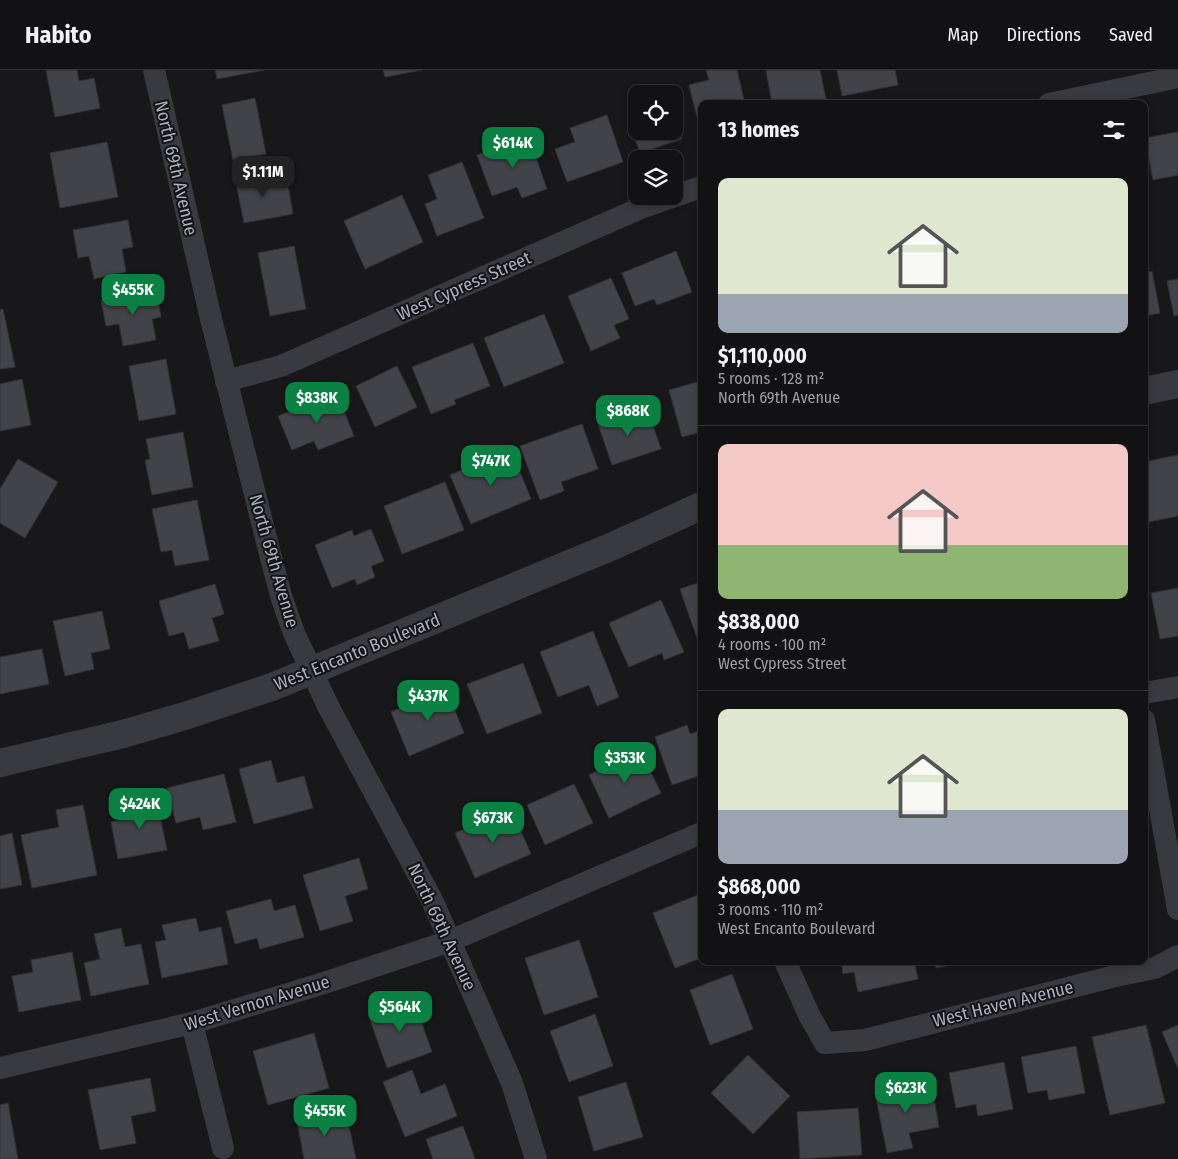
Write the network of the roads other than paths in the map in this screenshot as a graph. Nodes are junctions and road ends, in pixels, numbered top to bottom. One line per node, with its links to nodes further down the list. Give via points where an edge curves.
1 (154, 70): 5 (street, North 69th Avenue)
2 (1178, 77): 3 (street)
3 (1069, 100)
4 (698, 188): 5 (street, West Cypress Street, via 643,207 281,366)
5 (226, 381): 9 (street, North 69th Avenue, via 282,599)
6 (1178, 384): 7 (street)
7 (1148, 390)
8 (698, 507): 9 (street, West Encanto Boulevard)
9 (312, 670): 13 (street, West Encanto Boulevard, via 188,715); 16 (street, North 69th Avenue, via 432,900)
10 (1178, 687): 11 (street)
11 (1148, 692)
12 (1148, 742): 15 (street)
13 (0, 763)
14 (698, 834): 16 (street, West Vernon Avenue)
15 (1178, 908)
16 (450, 942): 19 (street, West Vernon Avenue); 22 (street, North 69th Avenue, via 512,1083)
17 (1178, 956): 18 (street, West Haven Avenue, via 1155,968 865,1040 825,1043 808,1015)
18 (787, 965)
19 (192, 1023): 20 (street, West Vernon Avenue); 21 (street)
20 (0, 1068)
21 (223, 1148)
22 (536, 1159)

